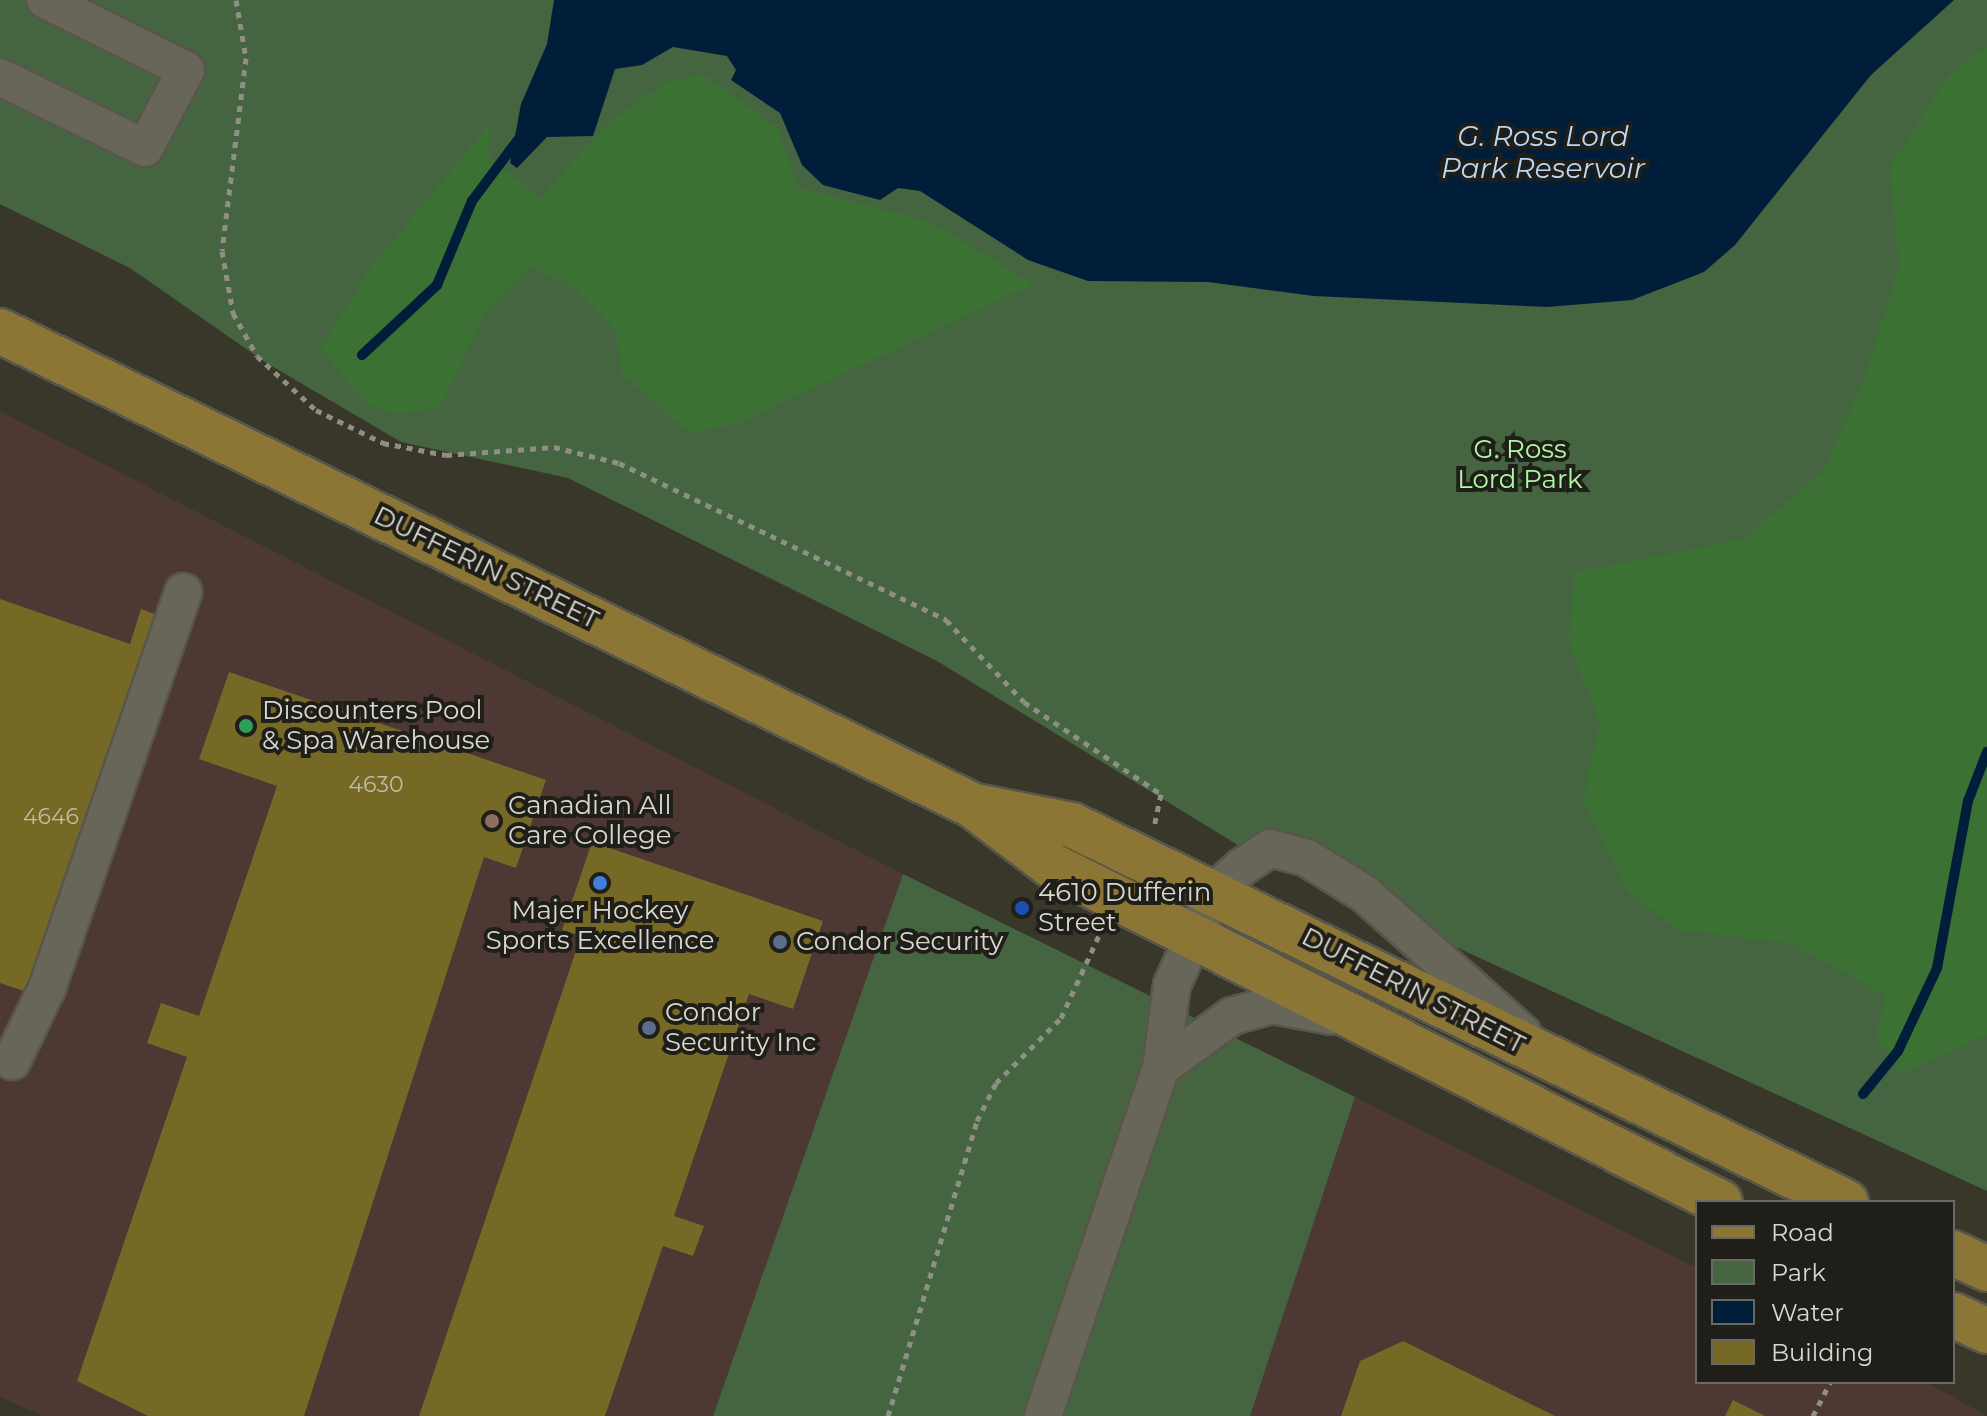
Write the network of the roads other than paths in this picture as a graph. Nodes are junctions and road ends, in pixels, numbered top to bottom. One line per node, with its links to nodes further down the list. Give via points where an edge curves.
1 (45, 0): 2 (lane, via 186,70 145,148)
2 (0, 77)
3 (0, 331): 5 (main road, DUFFERIN STREET)
4 (183, 592): 9 (lane, via 47,988)
5 (972, 805): 6 (main road, DUFFERIN STREET, via 1072,825); 7 (main road, DUFFERIN STREET, via 1051,865)
6 (1214, 892): 7 (lane); 10 (main road, DUFFERIN STREET); 10 (lane, via 1270,848 1307,858 1365,894)
7 (1193, 934): 8 (main road, DUFFERIN STREET); 11 (lane, via 1162,1028)
8 (1362, 1021): 11 (lane, via 1272,1005 1232,1016); 12 (main road, DUFFERIN STREET)
9 (12, 1061)
10 (1561, 1066): 13 (main road, DUFFERIN STREET)
11 (1161, 1068): 18 (lane)
12 (1716, 1200)
13 (1842, 1200)
14 (1955, 1254): 15 (main road)
15 (1987, 1269)
16 (1955, 1316): 17 (main road)
17 (1987, 1331)
18 (1043, 1416)

